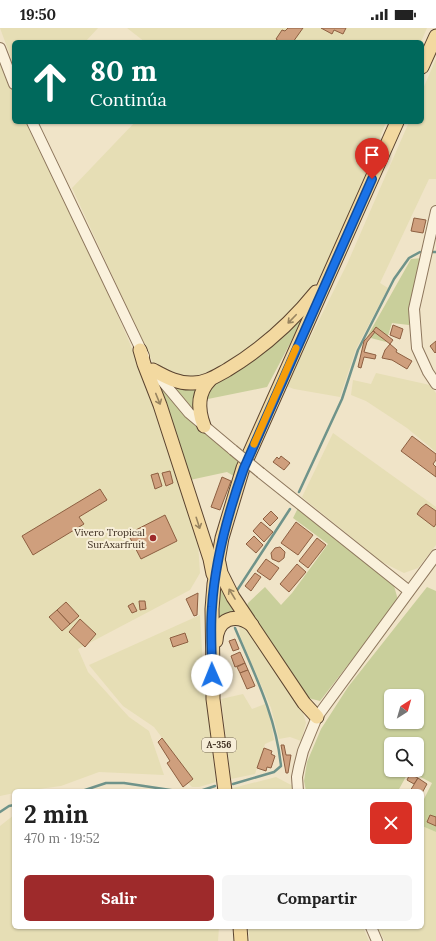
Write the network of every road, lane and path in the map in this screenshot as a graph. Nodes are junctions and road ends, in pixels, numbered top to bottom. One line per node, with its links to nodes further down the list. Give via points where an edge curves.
1 (436, 36): 3 (main road)
2 (0, 48): 4 (street)
3 (424, 63)
4 (12, 79)
5 (33, 124): 9 (street)
6 (396, 124): 8 (main road)
7 (436, 211): 12 (street, via 414,309 417,348)
8 (326, 279): 11 (main road, one-way to 11, via 290,322 265,344); 14 (main road, via 244,468 228,514)
9 (140, 350): 10 (street); 16 (main road, one-way to 16, via 208,552)
10 (153, 370): 11 (main road, via 185,383); 13 (street, via 176,399)
11 (210, 380): 13 (main road, via 202,391 199,402)
12 (436, 384)
13 (204, 426): 17 (street, bridge)
14 (219, 553): 16 (main road); 18 (main road, one-way to 14, via 226,585 221,573)
15 (436, 555): 17 (street)
16 (214, 584): 19 (main road, A-356)
17 (409, 591): 20 (street)
18 (254, 626): 19 (main road, via 240,618 224,622 219,628); 20 (main road, via 304,703)
19 (212, 675): 21 (main road, A-356)
20 (317, 717): 22 (street, via 303,751 297,777)
21 (225, 789)
22 (298, 789)
23 (240, 929): 25 (main road)
24 (372, 929): 26 (street)
25 (241, 941)
26 (377, 941)

